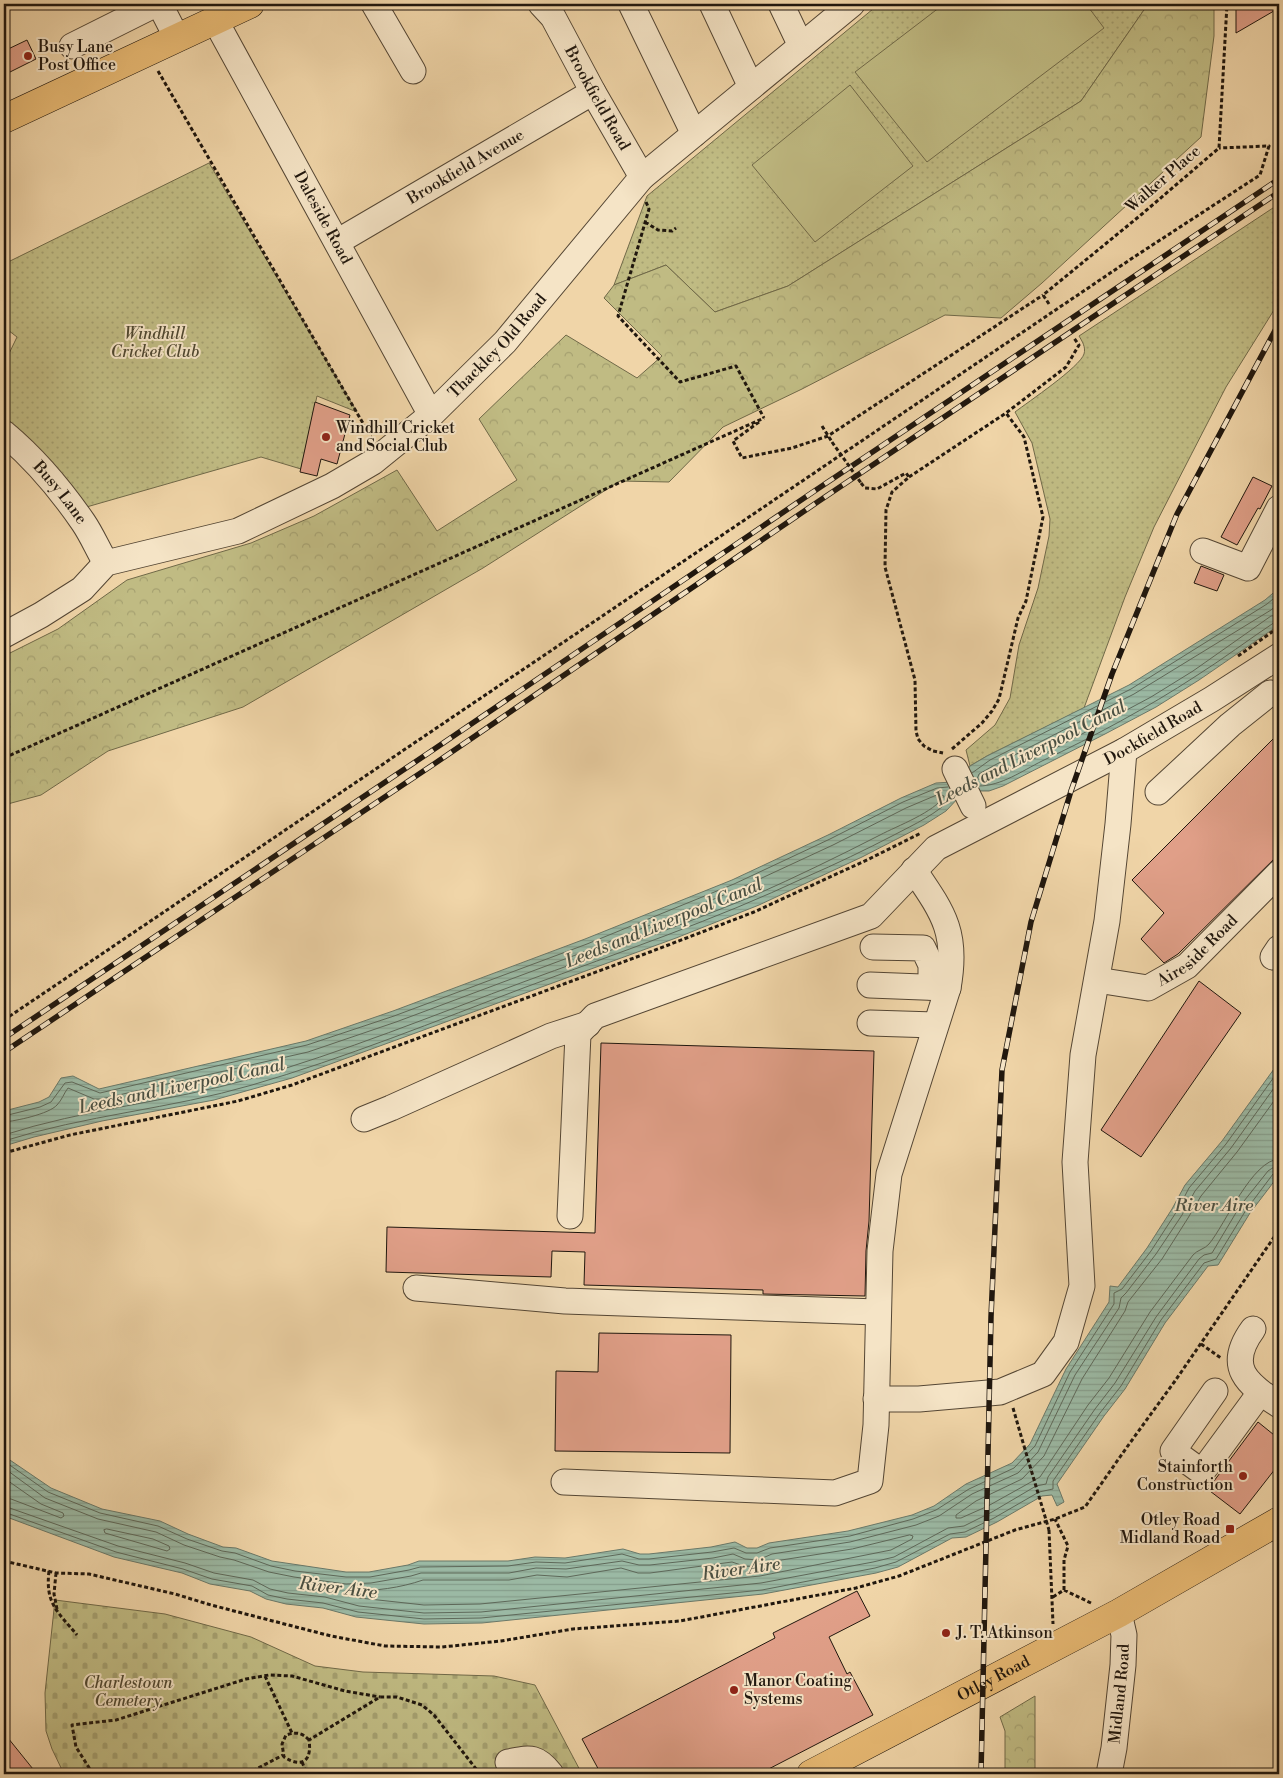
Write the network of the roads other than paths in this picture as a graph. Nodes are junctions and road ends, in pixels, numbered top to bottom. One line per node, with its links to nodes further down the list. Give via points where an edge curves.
1 (250, 4): 8 (main road)
2 (374, 4): 12 (street)
3 (631, 4): 16 (street)
4 (712, 4): 13 (street)
5 (781, 4): 11 (street)
6 (849, 5): 11 (street, Thackley Old Road)
7 (547, 10): 14 (street, Brookfield Road)
8 (215, 20): 9 (main road); 18 (street, Daleside Road)
9 (177, 38): 10 (street, via 160,5 156,4); 15 (main road)
10 (72, 46)
11 (801, 46): 13 (street, Thackley Old Road)
12 (412, 71)
13 (751, 87): 16 (street, Thackley Old Road)
14 (593, 92): 17 (street, Brookfield Road); 18 (street, Brookfield Avenue)
15 (4, 119)
16 (694, 134): 17 (street, Thackley Old Road)
17 (639, 181): 19 (street, Thackley Old Road, via 505,342)
18 (337, 242): 19 (street, Daleside Road)
19 (430, 415): 23 (street, Thackley Old Road, via 373,462 332,486 238,531)
20 (4, 433): 23 (street, Busy Lane, via 55,485 84,524)
21 (1274, 519): 22 (street, via 1248,568)
22 (1203, 551)
23 (106, 563): 24 (street, via 82,589)
24 (4, 635)
25 (1279, 656): 27 (street, Dockfield Road)
26 (1270, 693): 28 (street)
27 (1212, 699): 28 (street); 29 (street, Dockfield Road)
28 (1230, 725): 31 (street)
29 (1124, 751): 33 (street, Dockfield Road, via 936,848); 36 (street, via 1107,921)
30 (955, 769): 32 (street)
31 (1158, 792)
32 (973, 806)
33 (914, 870): 38 (street, via 938,906 952,947 952,966); 40 (street, Dockfield Road, via 871,916 595,1016)
34 (1279, 873): 36 (street, Aireside Road, via 1187,966 1148,988)
35 (873, 947): 38 (street, via 923,948)
36 (1097, 980): 48 (street, via 1084,1055 1075,1162 1082,1286 1066,1342 1043,1374 1000,1392)
37 (870, 985): 38 (street)
38 (940, 987): 41 (street)
39 (870, 1022): 41 (street)
40 (588, 1024): 42 (street, Dockfield Road, via 551,1036); 43 (street, via 578,1034)
41 (935, 1025): 45 (street, via 889,1174)
42 (364, 1119)
43 (570, 1216)
44 (416, 1288): 45 (street, via 565,1301)
45 (877, 1312): 48 (street)
46 (1253, 1330): 49 (street, via 1244,1342 1240,1356 1242,1371 1248,1382)
47 (1215, 1391): 49 (street, via 1173,1451 1202,1472)
48 (876, 1399): 50 (street, via 870,1481 835,1493)
49 (1270, 1399)
50 (564, 1482)
51 (1279, 1521): 52 (main road, Otley Road)
52 (1112, 1617): 55 (main road, Otley Road); 56 (street, Midland Road, via 1124,1635 1124,1665)
53 (508, 1762): 54 (street, via 527,1758 542,1762)
54 (551, 1774)
55 (810, 1774)
56 (1109, 1774)

